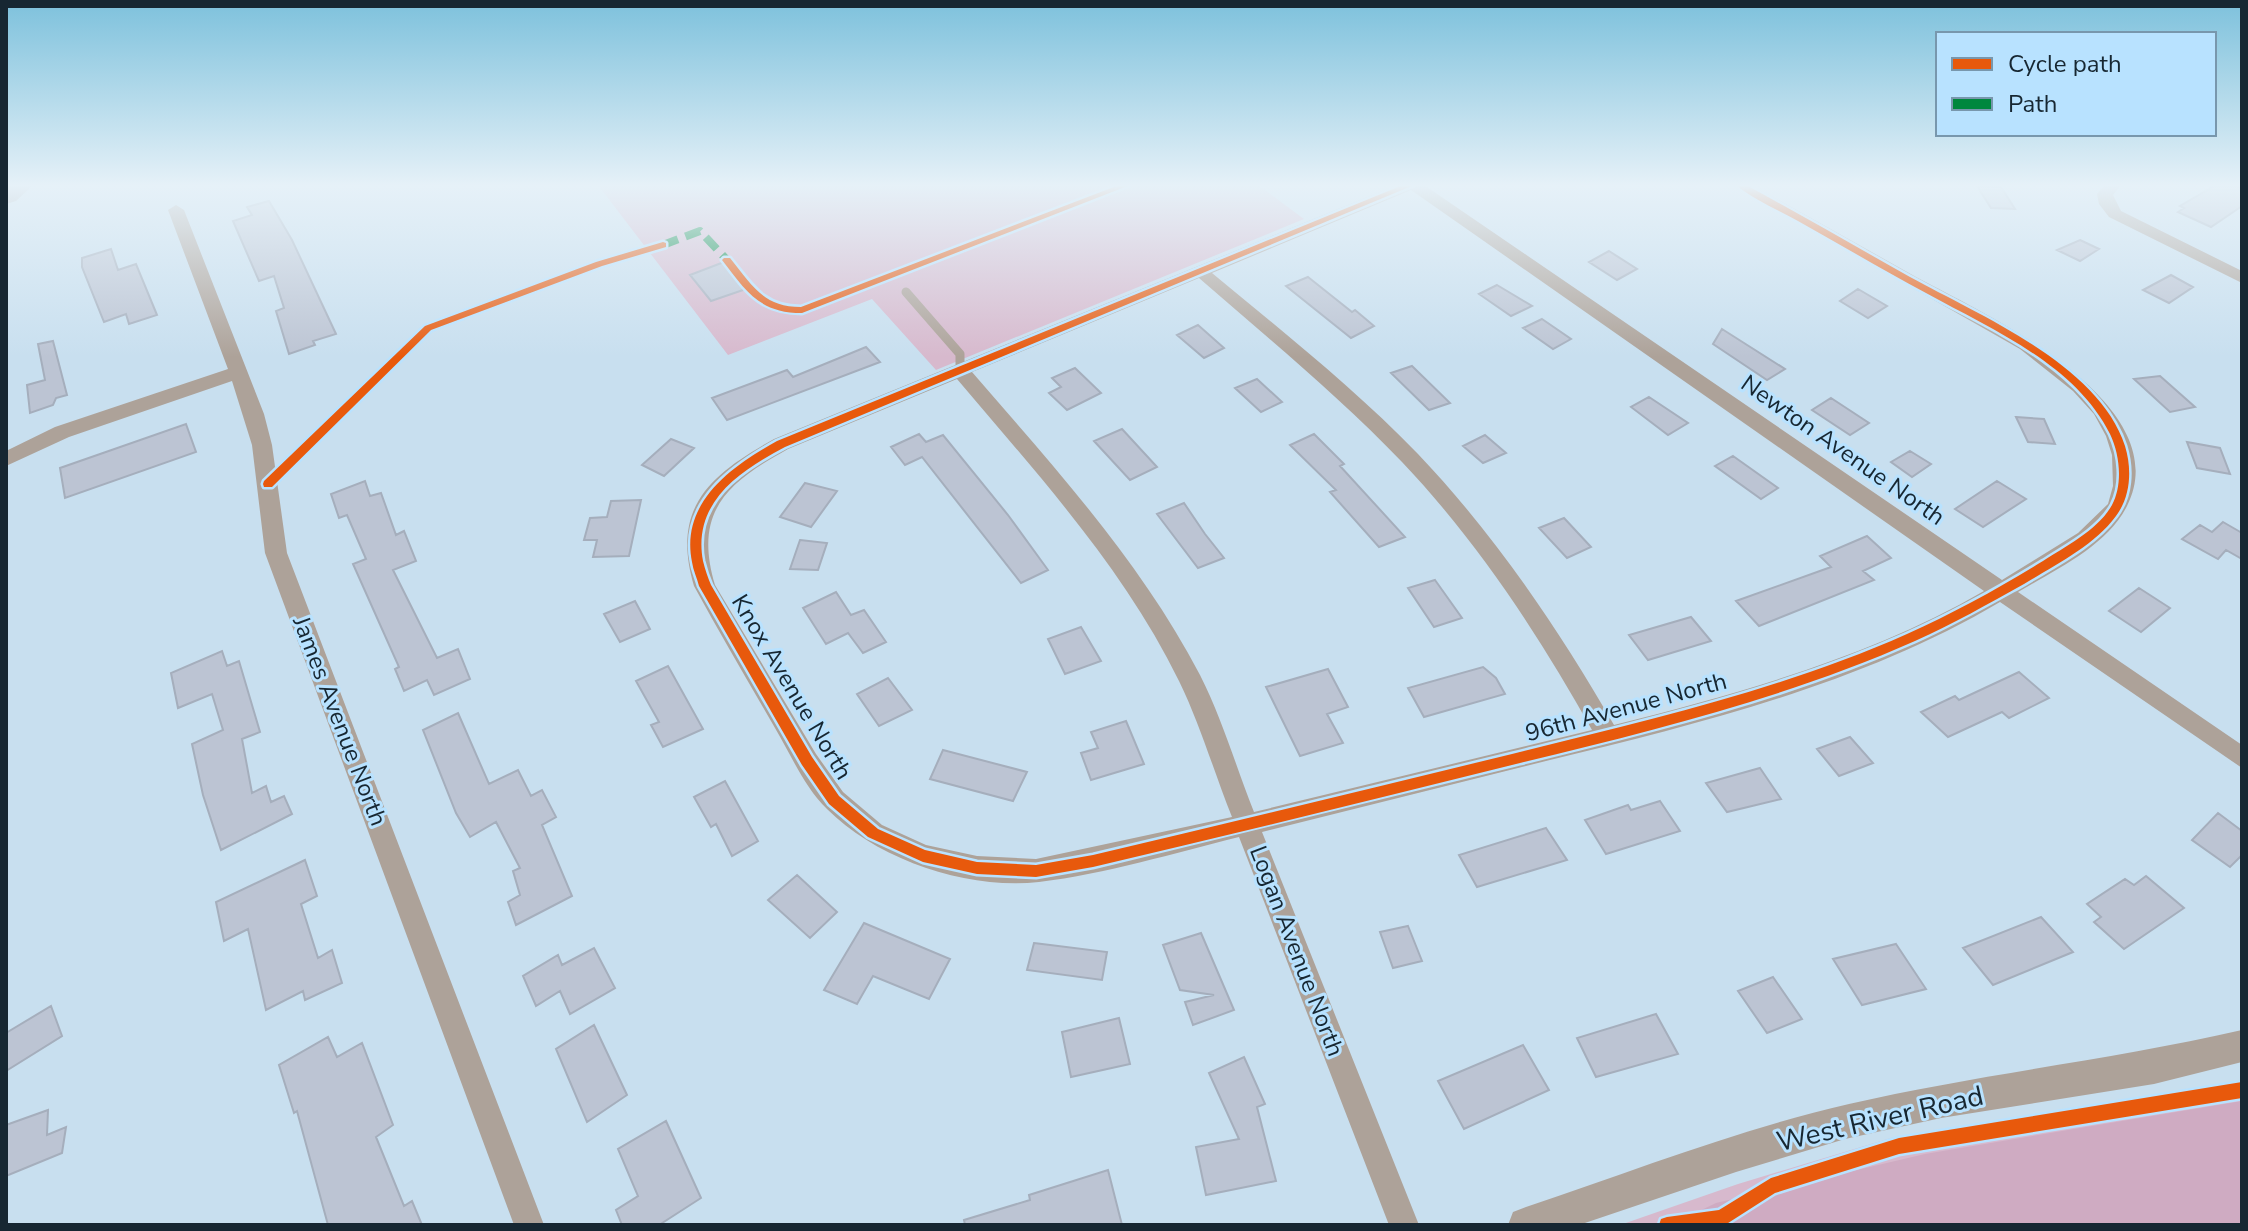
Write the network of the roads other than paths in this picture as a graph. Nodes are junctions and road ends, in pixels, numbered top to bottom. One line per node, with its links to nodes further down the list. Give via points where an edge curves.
1 (188, 242): 10 (street, James Avenue North)
2 (1268, 242): 6 (street, Knox Avenue North)
3 (1495, 242): 12 (street, Newton Avenue North)
4 (1841, 242): 12 (street, 96th Avenue North, via 2040,355 2075,382 2116,434 2124,486 2115,511 2092,534)
5 (2169, 242): 7 (street)
6 (1199, 270): 9 (street, Knox Avenue North); 13 (street, via 1351,402 1470,528 1582,689)
7 (2242, 278)
8 (906, 292): 9 (lane, via 960,354)
9 (960, 370): 15 (street, Logan Avenue North, via 1094,528 1137,591 1190,679); 15 (street, Knox Avenue North, via 750,460 706,505 696,532 695,561 807,761 834,800 873,833 923,856 977,868 1036,871)
10 (236, 373): 11 (street, via 62,432); 17 (street, James Avenue North, via 262,445 276,553)
11 (6, 459)
12 (2002, 592): 13 (street, 96th Avenue North, via 1897,643 1782,687); 14 (street, Newton Avenue North)
13 (1608, 736): 15 (street, 96th Avenue North)
14 (2242, 758)
15 (1248, 825): 18 (street, Logan Avenue North)
16 (2242, 1046): 19 (street, West River Road, via 2154,1067 1845,1122)
17 (529, 1225)
18 (1404, 1225)
19 (1526, 1225)

